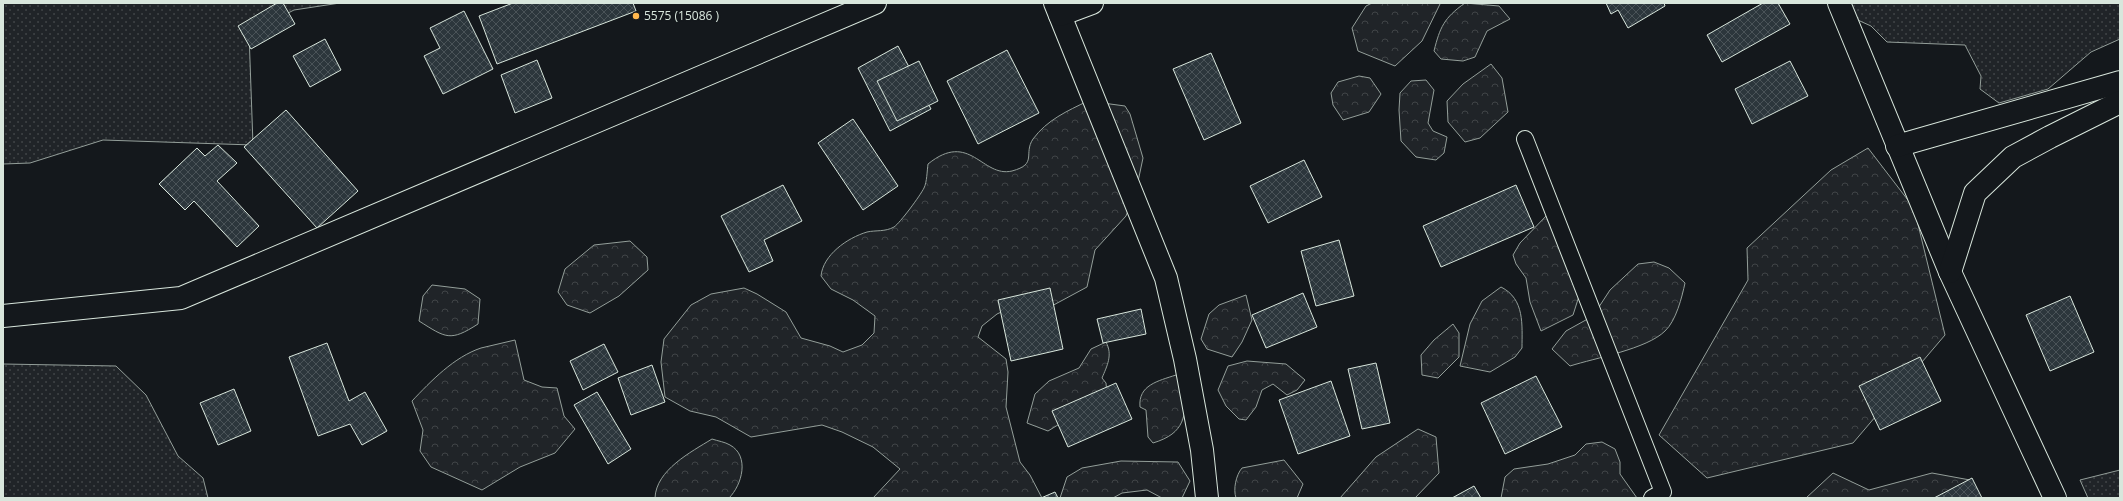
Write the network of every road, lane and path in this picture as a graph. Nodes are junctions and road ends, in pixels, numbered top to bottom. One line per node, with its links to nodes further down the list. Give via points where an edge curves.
1 (875, 3): 10 (street, via 181,298)
2 (1092, 3): 4 (street)
3 (1839, 3): 8 (street)
4 (1058, 9): 11 (street, via 1166,278 1186,359 1202,450)
5 (2120, 82): 8 (street)
6 (2120, 102): 9 (street, via 2013,158 1975,193)
7 (1525, 138): 12 (lane, via 1663,492)
8 (1897, 146): 9 (street)
9 (1950, 272): 13 (street)
10 (3, 316)
11 (1207, 498)
12 (1652, 498)
13 (2055, 498)

